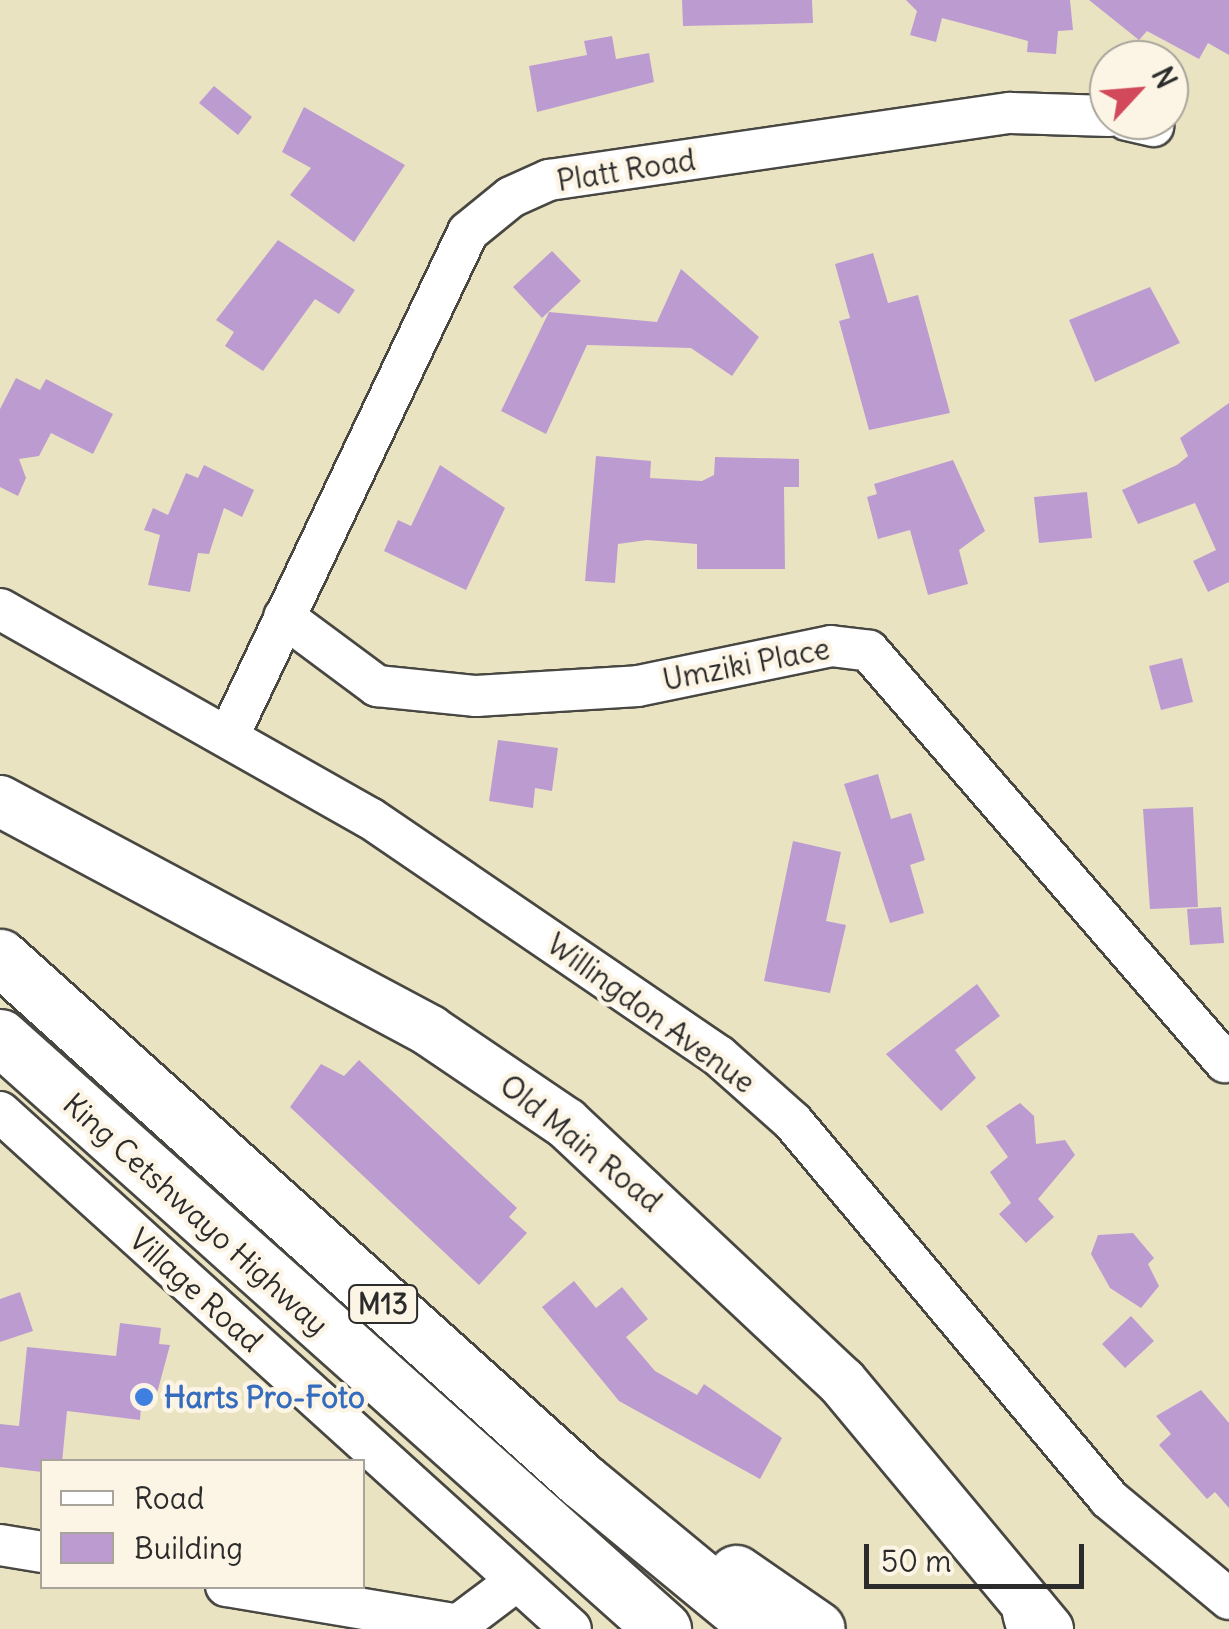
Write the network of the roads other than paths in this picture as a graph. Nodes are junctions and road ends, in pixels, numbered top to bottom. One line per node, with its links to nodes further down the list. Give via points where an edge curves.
1 (1089, 116): 3 (street, Platt Road, via 1010,114 549,180 511,196 468,232)
2 (0, 609): 4 (street, Willingdon Avenue)
3 (284, 617): 4 (street, Platt Road); 8 (street, Umziki Place, via 378,686 476,696 619,688 832,646 869,651)
4 (231, 731): 14 (street, Willingdon Avenue, via 719,1056 793,1122 1109,1499)
5 (0, 801): 15 (main road, Old Main Road, via 430,1031 566,1123 842,1382)
6 (0, 957): 16 (highway, King Cetshwayo Highway / M13, via 581,1480 644,1504)
7 (0, 1038): 18 (highway, King Cetshwayo Highway / M13)
8 (1224, 1062)
9 (0, 1112): 12 (street, Village Road)
10 (0, 1545): 11 (street)
11 (40, 1552)
12 (516, 1582): 13 (street, via 458,1626); 17 (street, Village Road)
13 (243, 1589)
14 (1229, 1600)
15 (1038, 1623)
16 (799, 1625)
17 (571, 1629)
18 (663, 1629)

